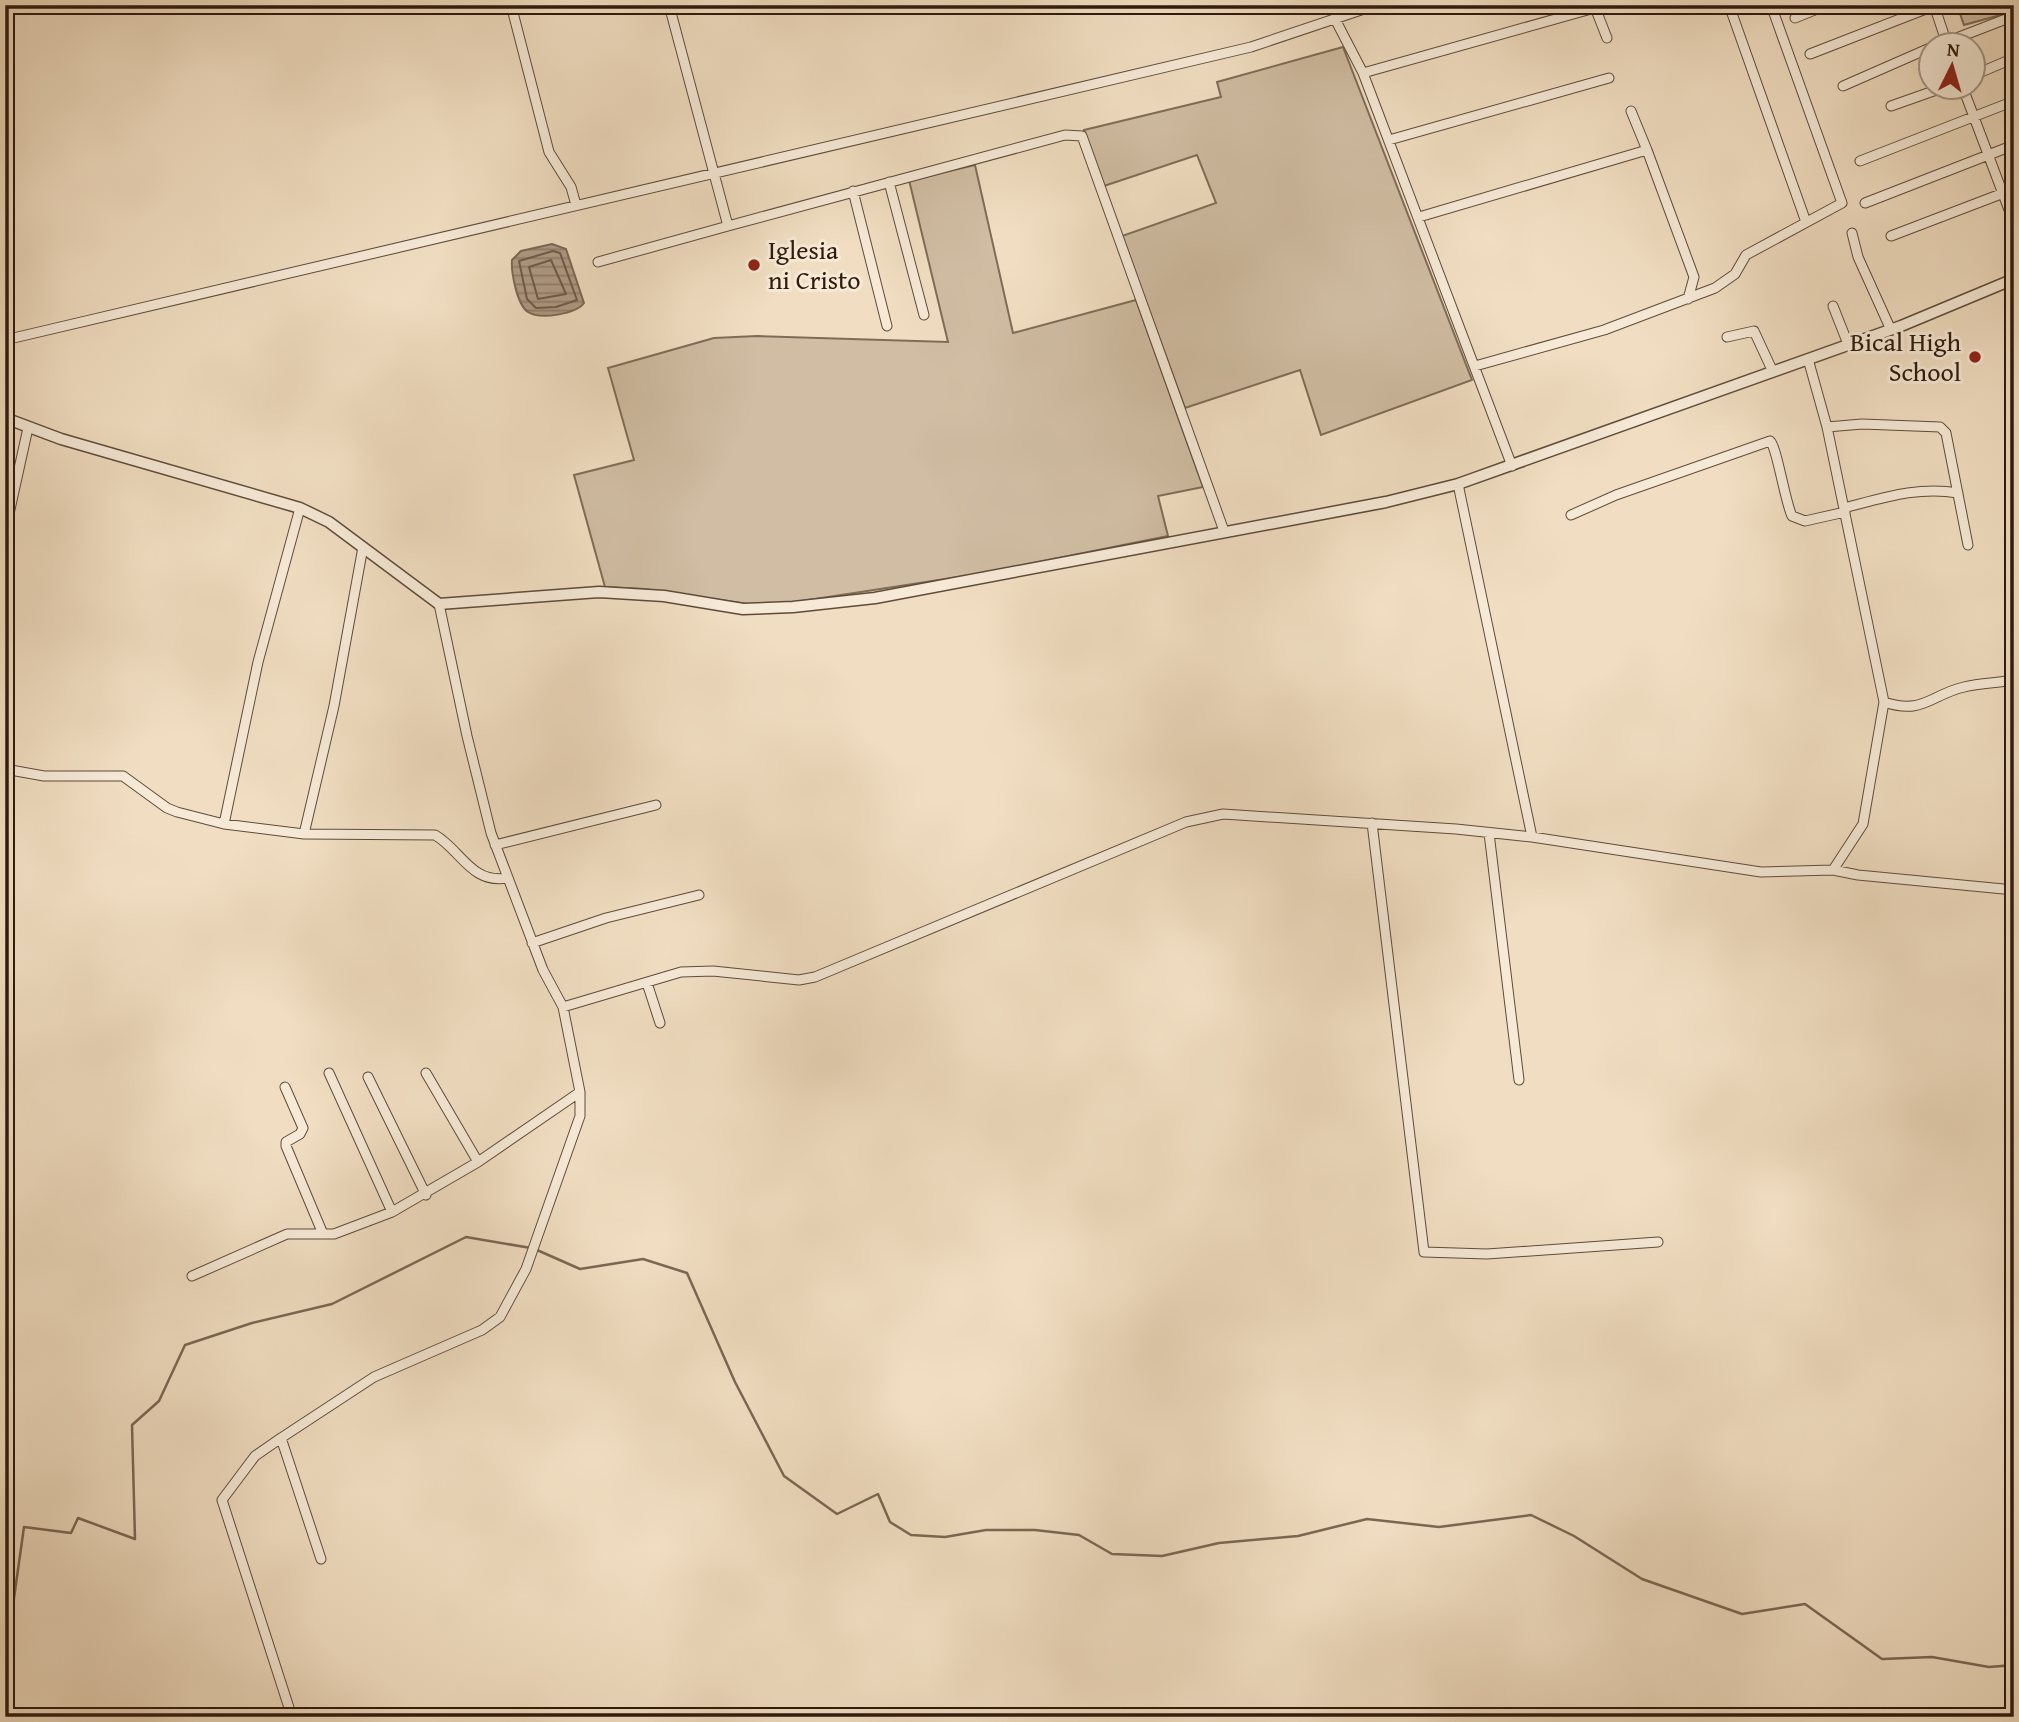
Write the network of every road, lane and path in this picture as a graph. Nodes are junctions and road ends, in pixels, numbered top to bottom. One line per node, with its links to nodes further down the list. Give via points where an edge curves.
1 (511, 5): 38 (street, via 549,152 571,187)
2 (669, 5): 32 (street)
3 (1376, 5): 9 (street)
4 (1728, 5): 40 (street)
5 (1771, 5): 40 (street, via 1842,199 1838,208)
6 (1827, 5): 8 (street)
7 (1934, 5): 11 (street); 15 (street)
8 (1795, 18)
9 (1335, 19): 18 (street); 32 (street, via 1251,47)
10 (2006, 19): 12 (street)
11 (1943, 32)
12 (1974, 32)
13 (1607, 38): 18 (street, via 1596,10 1591,9)
14 (1918, 53): 20 (street)
15 (1810, 54)
16 (2014, 58): 17 (street)
17 (1988, 69)
18 (1363, 73): 27 (street)
19 (1609, 78): 27 (street)
20 (1843, 86)
21 (1918, 97): 24 (street)
22 (1968, 102): 26 (street)
23 (2014, 102): 26 (street)
24 (1892, 106)
25 (1631, 111): 29 (street)
26 (1974, 117): 30 (street); 31 (street)
27 (1389, 140): 39 (street)
28 (2014, 145): 30 (street)
29 (1647, 150): 39 (street); 47 (street, via 1695,278)
30 (1988, 155): 36 (street); 37 (street)
31 (1860, 161)
32 (712, 173): 38 (street); 42 (street)
33 (889, 182): 35 (street); 49 (street); 67 (street, via 1065,135 1082,136)
34 (2014, 189): 36 (street)
35 (853, 191): 42 (street); 50 (street)
36 (2001, 194): 41 (street); 44 (street)
37 (1865, 203)
38 (576, 205): 53 (street)
39 (1419, 217): 56 (street)
40 (1806, 222): 47 (street, via 1746,256 1729,280)
41 (2014, 223)
42 (728, 226): 45 (street)
43 (1853, 233): 51 (street, via 1858,257)
44 (1891, 236)
45 (598, 262)
46 (2014, 279): 51 (street)
47 (1688, 299): 56 (street, via 1604,330)
48 (1833, 306): 54 (street)
49 (923, 315)
50 (887, 326)
51 (1891, 330): 54 (street)
52 (1727, 337): 57 (street, via 1754,331)
53 (5, 340)
54 (1848, 344): 55 (street)
55 (1808, 359): 57 (street); 59 (street)
56 (1475, 366): 61 (street)
57 (1773, 372): 61 (street)
58 (5, 418): 60 (street)
59 (1827, 427): 63 (street, via 1940,426 1946,433); 65 (street)
60 (29, 428): 64 (street); 68 (street)
61 (1512, 466): 62 (street)
62 (1458, 484): 67 (street); 80 (street)
63 (1958, 493): 65 (street, via 1911,491); 69 (street)
64 (299, 508): 70 (street, via 329,522); 77 (street, via 258,662)
65 (1844, 510): 66 (street, via 1805,521 1792,516 1775,446 1770,442); 73 (street)
66 (1571, 515)
67 (1224, 531): 71 (street, via 875,598 793,607 743,609 664,596 599,592)
68 (5, 532)
69 (1968, 545)
70 (363, 547): 71 (street); 79 (street, via 334,706)
71 (439, 604): 81 (street)
72 (2014, 680): 73 (street, via 1960,688 1922,706)
73 (1884, 702): 82 (street, via 1863,824)
74 (5, 769): 77 (street, via 44,776 123,776 167,808)
75 (656, 805): 81 (street)
76 (1372, 822): 78 (street); 87 (street, via 1207,815 815,977 695,970); 100 (street, via 1424,1252 1487,1254)
77 (224, 824): 79 (street)
78 (1489, 833): 80 (street); 93 (street)
79 (304, 834): 83 (street, via 435,835 472,871 488,878)
80 (1532, 837): 82 (street, via 1761,872)
81 (495, 845): 83 (street)
82 (1833, 870): 84 (street)
83 (507, 878): 86 (street)
84 (2014, 890)
85 (699, 895): 86 (street, via 606,918)
86 (532, 943): 88 (street)
87 (647, 983): 88 (street); 89 (street)
88 (563, 1007): 95 (street)
89 (660, 1023)
90 (329, 1073): 98 (street)
91 (426, 1073): 96 (street)
92 (368, 1077): 97 (street)
93 (1519, 1080)
94 (285, 1087): 99 (street, via 303,1128 286,1146)
95 (580, 1092): 96 (street); 102 (street, via 578,1128 526,1269 500,1317 374,1377)
96 (478, 1162): 97 (street)
97 (426, 1195): 98 (street)
98 (392, 1212): 99 (street)
99 (323, 1234): 101 (street, via 287,1234)
100 (1658, 1242)
101 (192, 1276)
102 (281, 1438): 103 (street); 104 (street, via 255,1456 222,1500)
103 (321, 1559)
104 (292, 1717)

